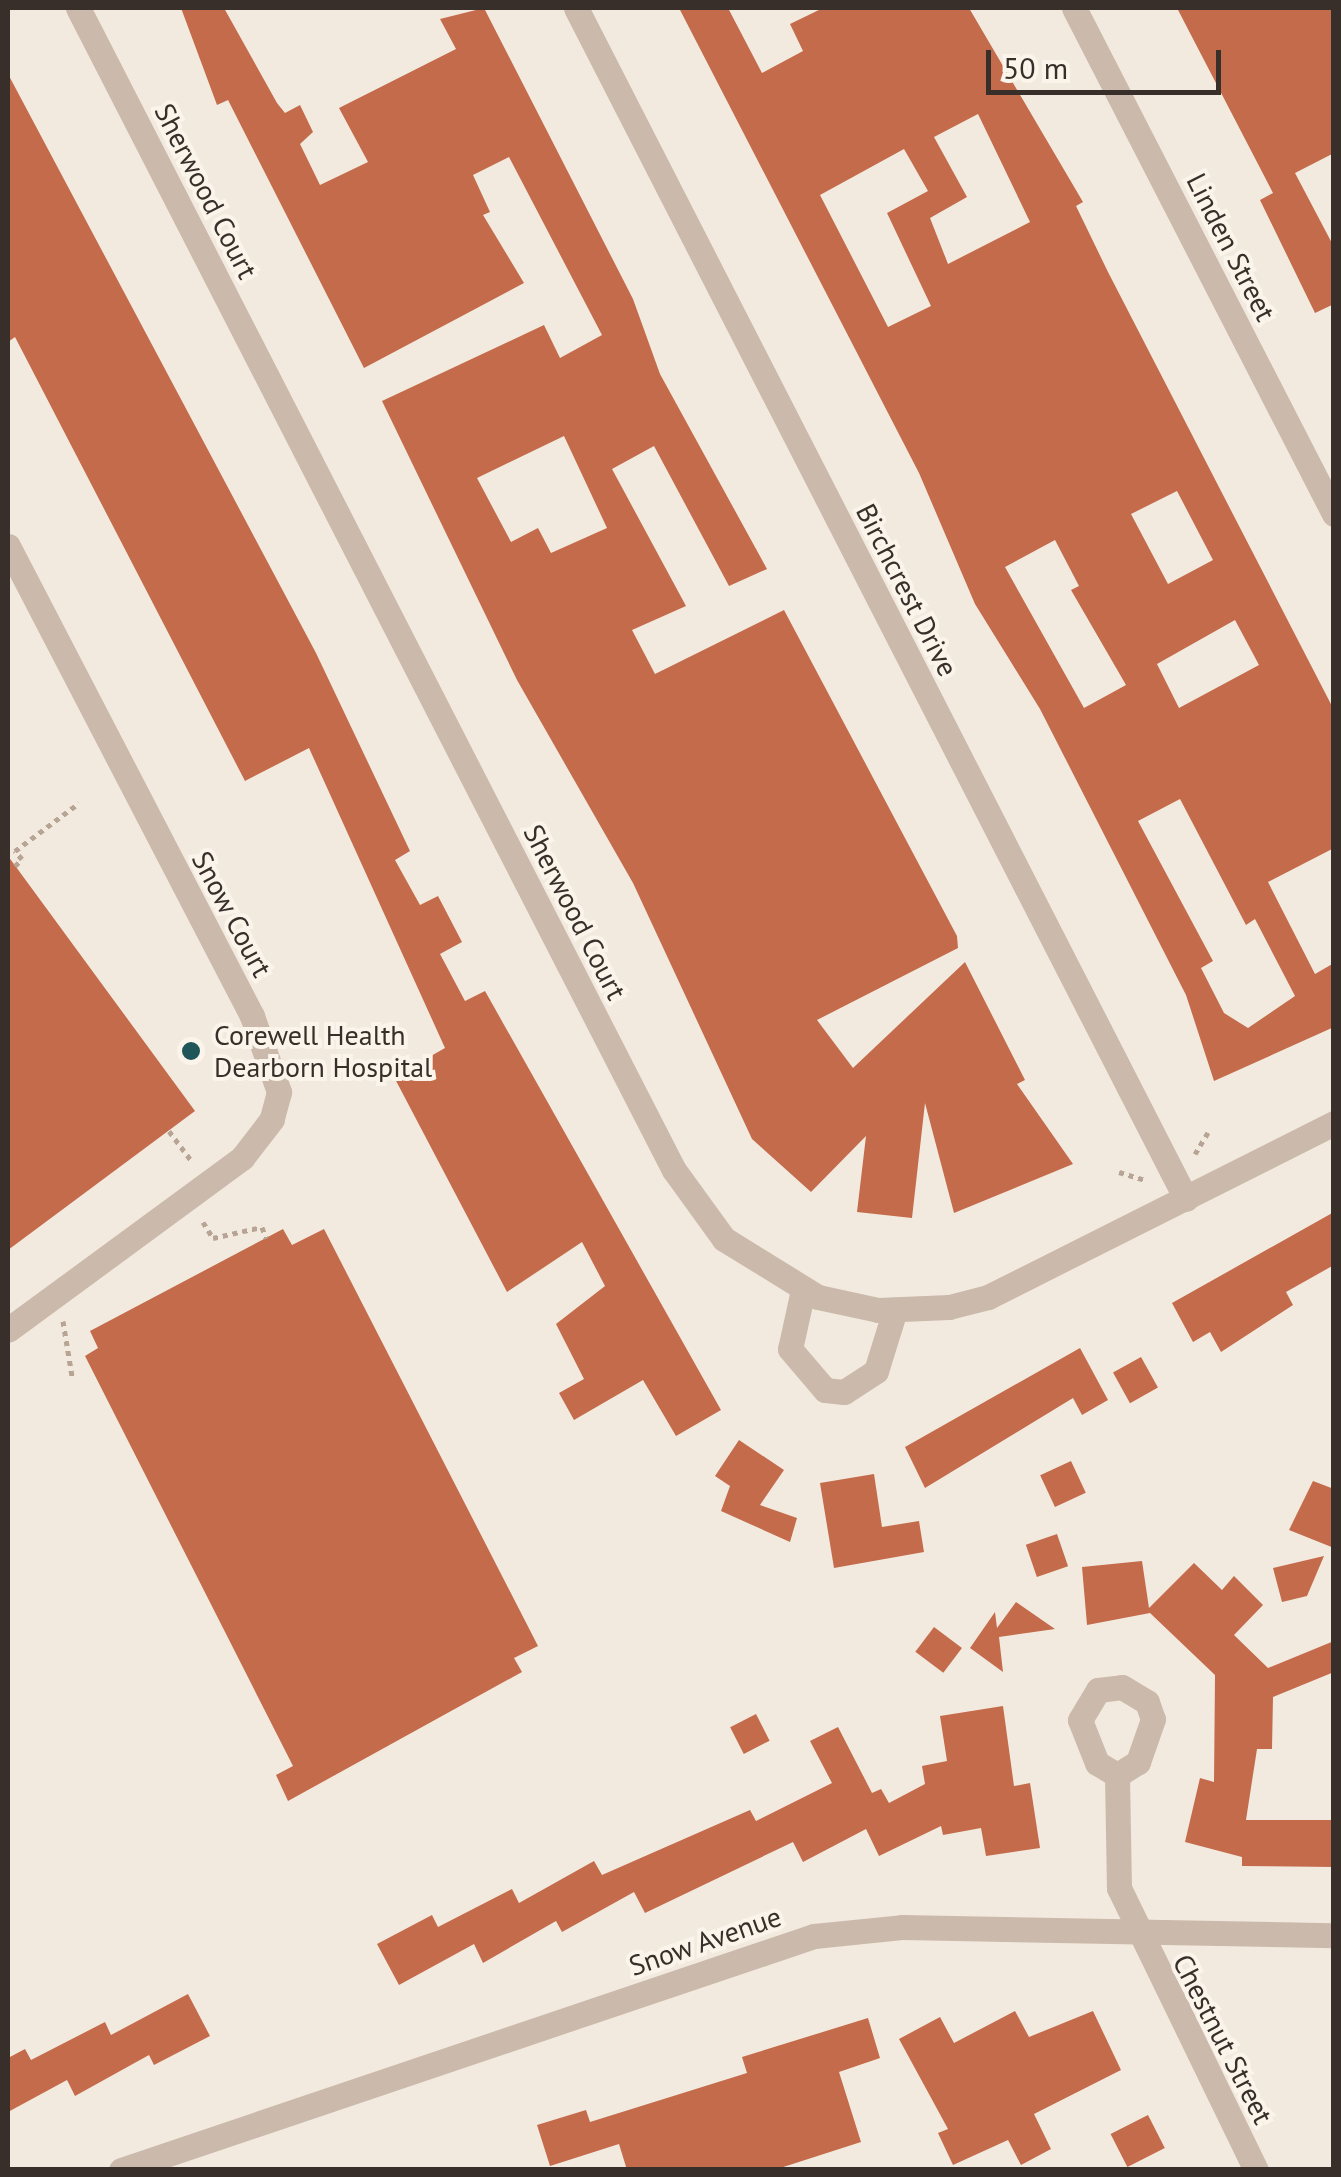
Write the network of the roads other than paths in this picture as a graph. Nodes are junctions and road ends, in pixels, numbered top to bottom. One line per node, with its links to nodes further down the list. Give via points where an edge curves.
1 (78, 8): 8 (street, Sherwood Court, via 674,1170 724,1239)
2 (576, 8): 7 (street, Birchcrest Drive)
3 (1074, 8): 4 (street, Linden Street)
4 (1334, 514)
5 (8, 546): 10 (street, Snow Court, via 252,1016 279,1092 272,1119 242,1158)
6 (1334, 1123): 7 (street, Sherwood Court)
7 (1186, 1199): 9 (street, Sherwood Court, via 988,1297)
8 (803, 1290): 9 (street, Sherwood Court); 9 (street, via 790,1350 825,1390 844,1392 876,1371)
9 (895, 1310)
10 (8, 1330)
11 (1117, 1775): 12 (street, Chestnut Street, via 1119,1888)
12 (1138, 1935): 13 (street, Snow Avenue); 14 (street, Snow Avenue, via 889,1928 814,1936); 15 (street, Chestnut Street)
13 (1334, 1935)
14 (122, 2170)
15 (1256, 2170)

